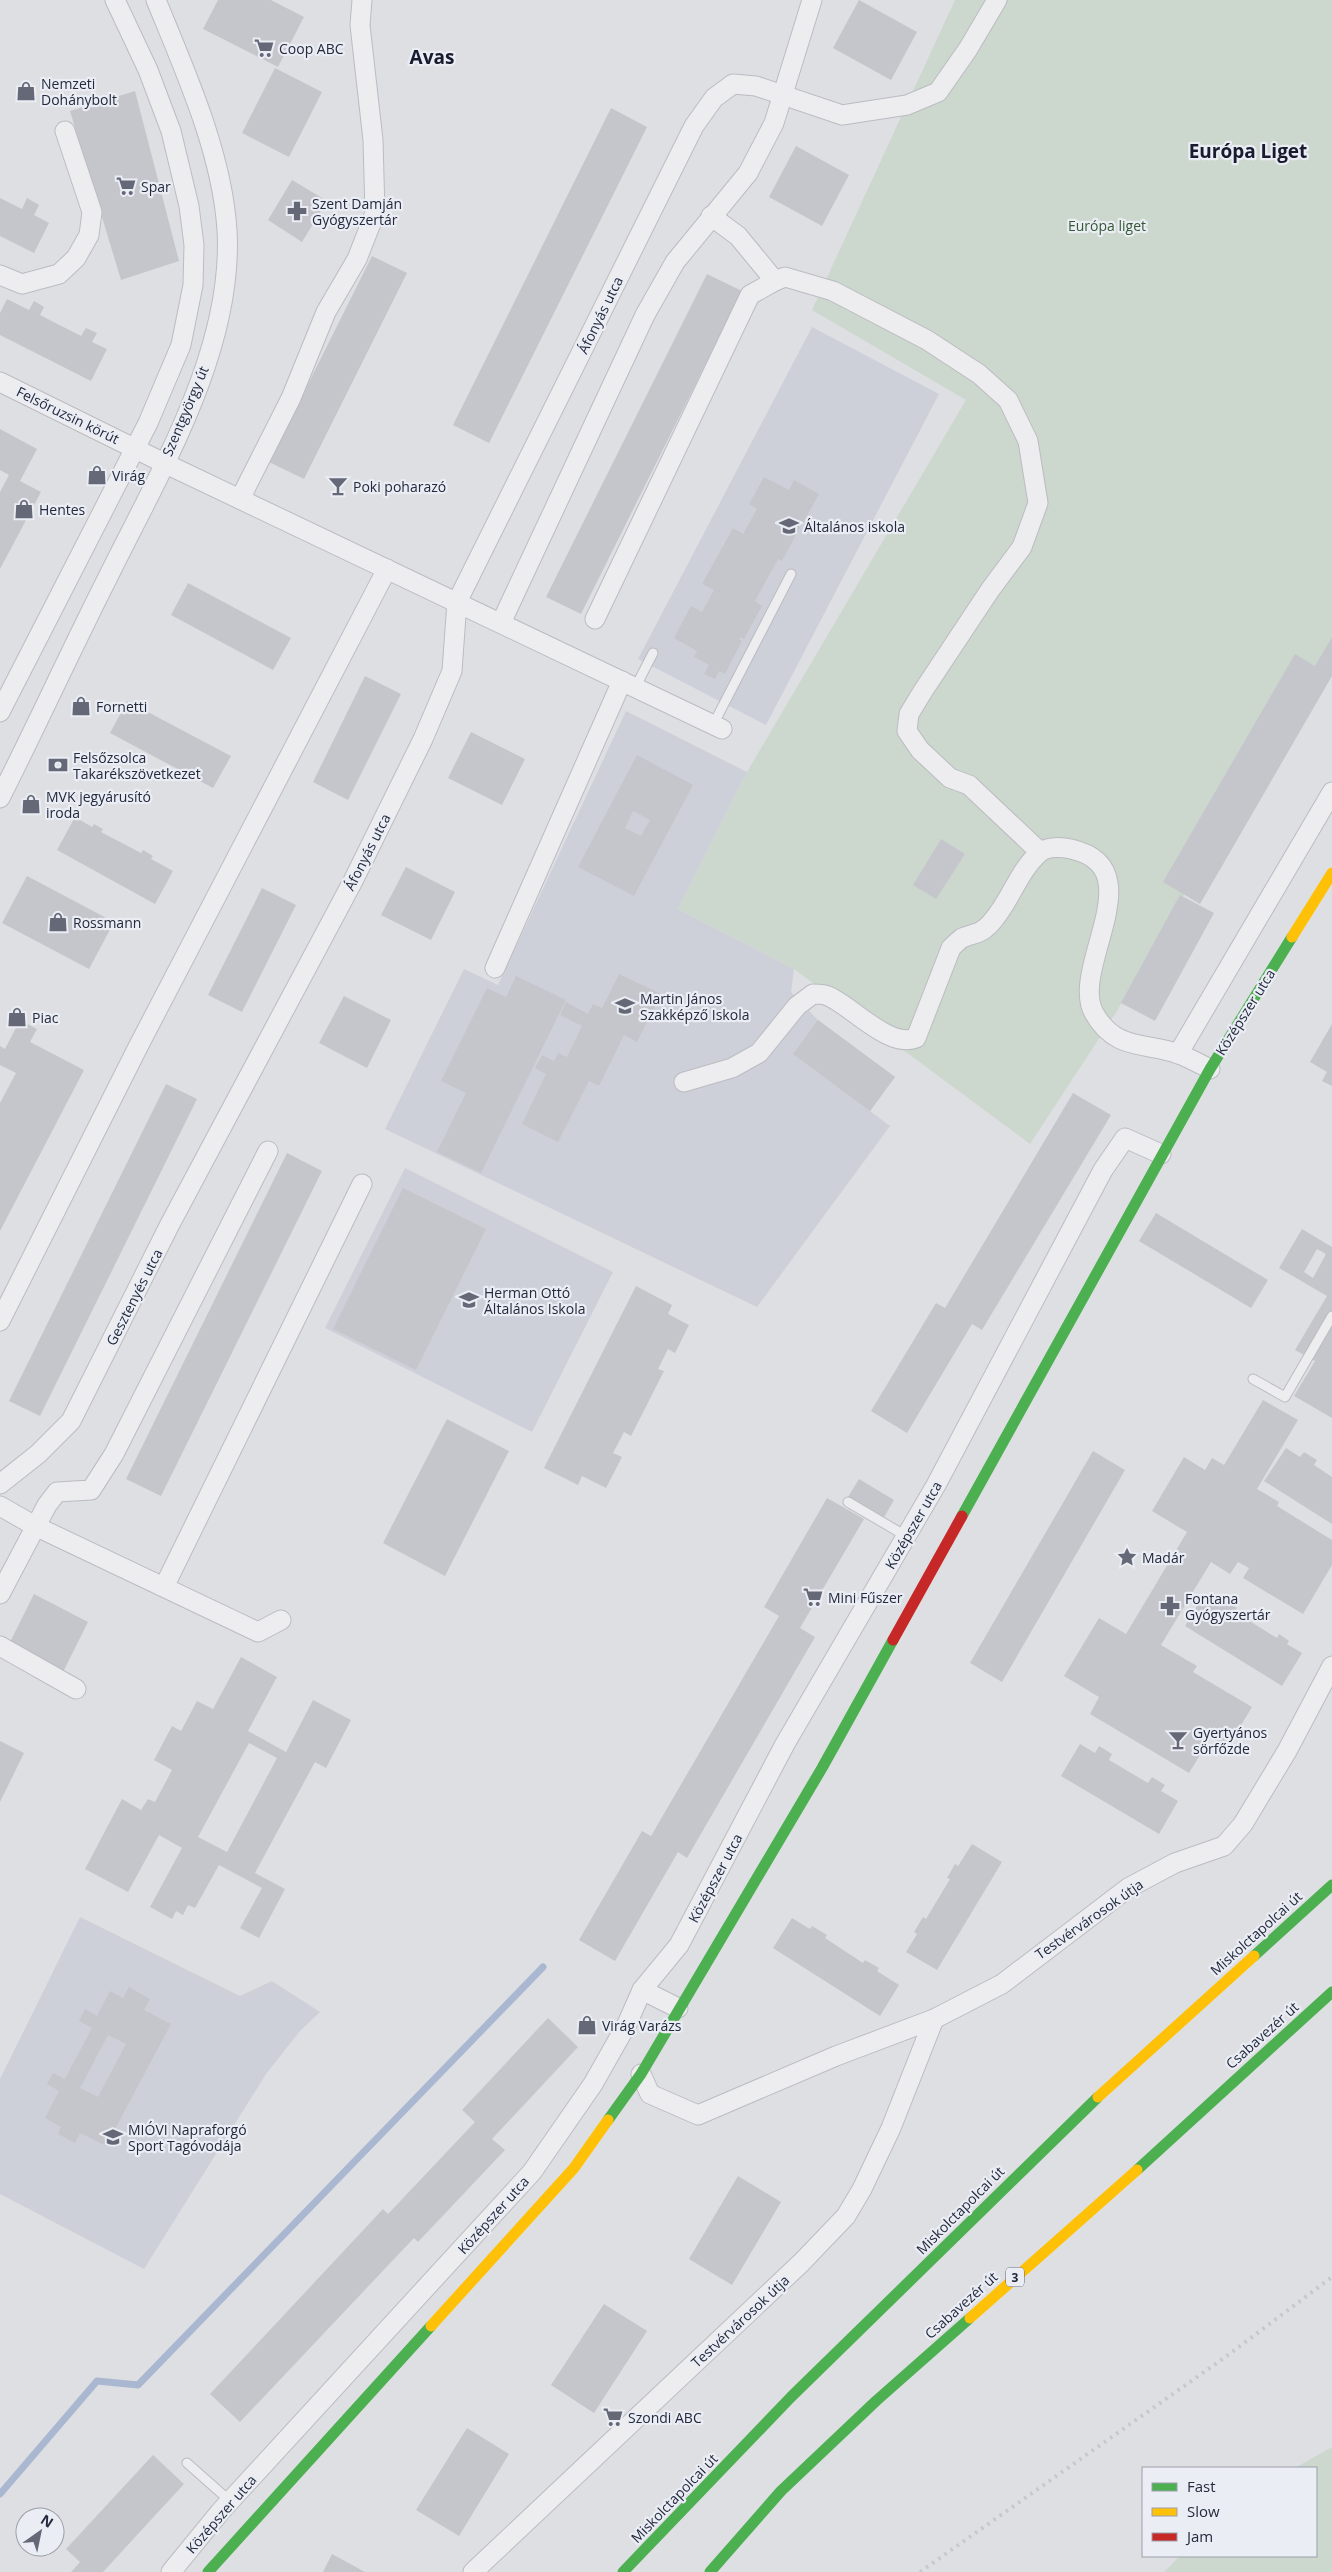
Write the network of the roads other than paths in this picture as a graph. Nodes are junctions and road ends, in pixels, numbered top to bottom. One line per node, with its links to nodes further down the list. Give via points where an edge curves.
1 (115, 0): 12 (street, Szentgyörgy út, via 148,70 171,131 189,206 194,245 193,285 181,345)
2 (156, 0): 13 (street, Szentgyörgy út, via 194,96 214,161 227,230 225,277 215,332 193,398)
3 (362, 0): 14 (street, via 360,26 373,140 375,213 357,259 326,312 291,398)
4 (812, 0): 6 (street)
5 (996, 0): 6 (street, Áfonyás utca, via 938,92 907,106 842,115)
6 (783, 96): 8 (street, via 774,124 748,172); 17 (street, Áfonyás utca, via 756,86 733,84 714,98 694,126)
7 (66, 131): 9 (street, via 92,212 90,235 76,258 59,274 22,284)
8 (711, 216): 10 (street, via 738,236); 19 (street, via 675,262 645,315)
9 (7, 278)
10 (776, 281): 18 (street, via 750,295); 26 (street, via 785,277 833,291 927,340 979,374 1008,400 1028,441 1038,503 1022,547 923,691 910,714 907,731 920,750 950,778 969,785)
11 (0, 382): 12 (street, Felsőruzsin körút)
12 (136, 448): 13 (street); 22 (street, Szentgyörgy út)
13 (164, 463): 14 (street); 25 (street, Szentgyörgy út)
14 (240, 499): 15 (street)
15 (387, 569): 17 (street); 37 (street)
16 (792, 574): 23 (lane)
17 (457, 602): 19 (street); 32 (street, Áfonyás utca, via 452,671 423,739 353,882)
18 (594, 619)
19 (501, 624): 21 (street)
20 (653, 653): 21 (lane)
21 (629, 684): 23 (street); 28 (street)
22 (0, 712)
23 (717, 727)
24 (1332, 792): 29 (street)
25 (0, 798)
26 (1040, 852): 29 (street, via 1060,846 1083,852 1102,867 1109,888 1105,928 1092,969 1088,996 1093,1012 1104,1028 1123,1042); 31 (street, via 990,924 977,935 962,938 951,948 916,1038 899,1040 828,996 813,994 797,1006 759,1053 732,1068)
27 (1332, 873): 30 (street, Középszer utca)
28 (495, 968)
29 (1178, 1054): 30 (street)
30 (1210, 1069): 34 (street, Középszer utca)
31 (684, 1082)
32 (241, 1089): 39 (street, Gesztenyés utca, via 72,1421)
33 (268, 1151): 42 (street, via 114,1454 91,1490 57,1492)
34 (1162, 1154): 43 (street, Középszer utca, via 1125,1138 1103,1170); 53 (street, Középszer utca, via 822,1768)
35 (362, 1184): 44 (street)
36 (1332, 1316): 38 (lane, via 1285,1397)
37 (0, 1321)
38 (1253, 1379)
39 (0, 1484)
40 (848, 1502): 43 (lane)
41 (0, 1506): 42 (street)
42 (35, 1526): 44 (street); 45 (street)
43 (906, 1536): 51 (street, Középszer utca, via 785,1744 679,1945)
44 (164, 1587): 46 (street, via 258,1632)
45 (0, 1594)
46 (281, 1620)
47 (0, 1646): 49 (street)
48 (1332, 1666): 54 (street, Testvérvárosok útja, via 1287,1751 1243,1824 1224,1846 1175,1864 1128,1888 1002,1984)
49 (76, 1689)
50 (1332, 1885): 62 (street, Miskolctapolcai út, via 1070,2122 791,2396)
51 (642, 1990): 53 (street); 57 (street, Középszer utca, via 627,2024 592,2084 532,2172)
52 (1332, 1992): 63 (street, Csabavezér út / 3, via 876,2401 782,2491)
53 (678, 2008): 55 (street, Középszer utca)
54 (934, 2018): 55 (street, Testvérvárosok útja, via 698,2115 650,2094); 61 (street, Testvérvárosok útja, via 891,2128 846,2216 801,2263)
55 (641, 2074): 58 (street, Középszer utca, via 574,2168)
56 (187, 2463): 57 (lane)
57 (225, 2507): 58 (street); 59 (street, Középszer utca)
58 (245, 2530): 60 (street, Középszer utca)
59 (171, 2572)
60 (208, 2572)
61 (473, 2572)
62 (623, 2572)
63 (710, 2572)

